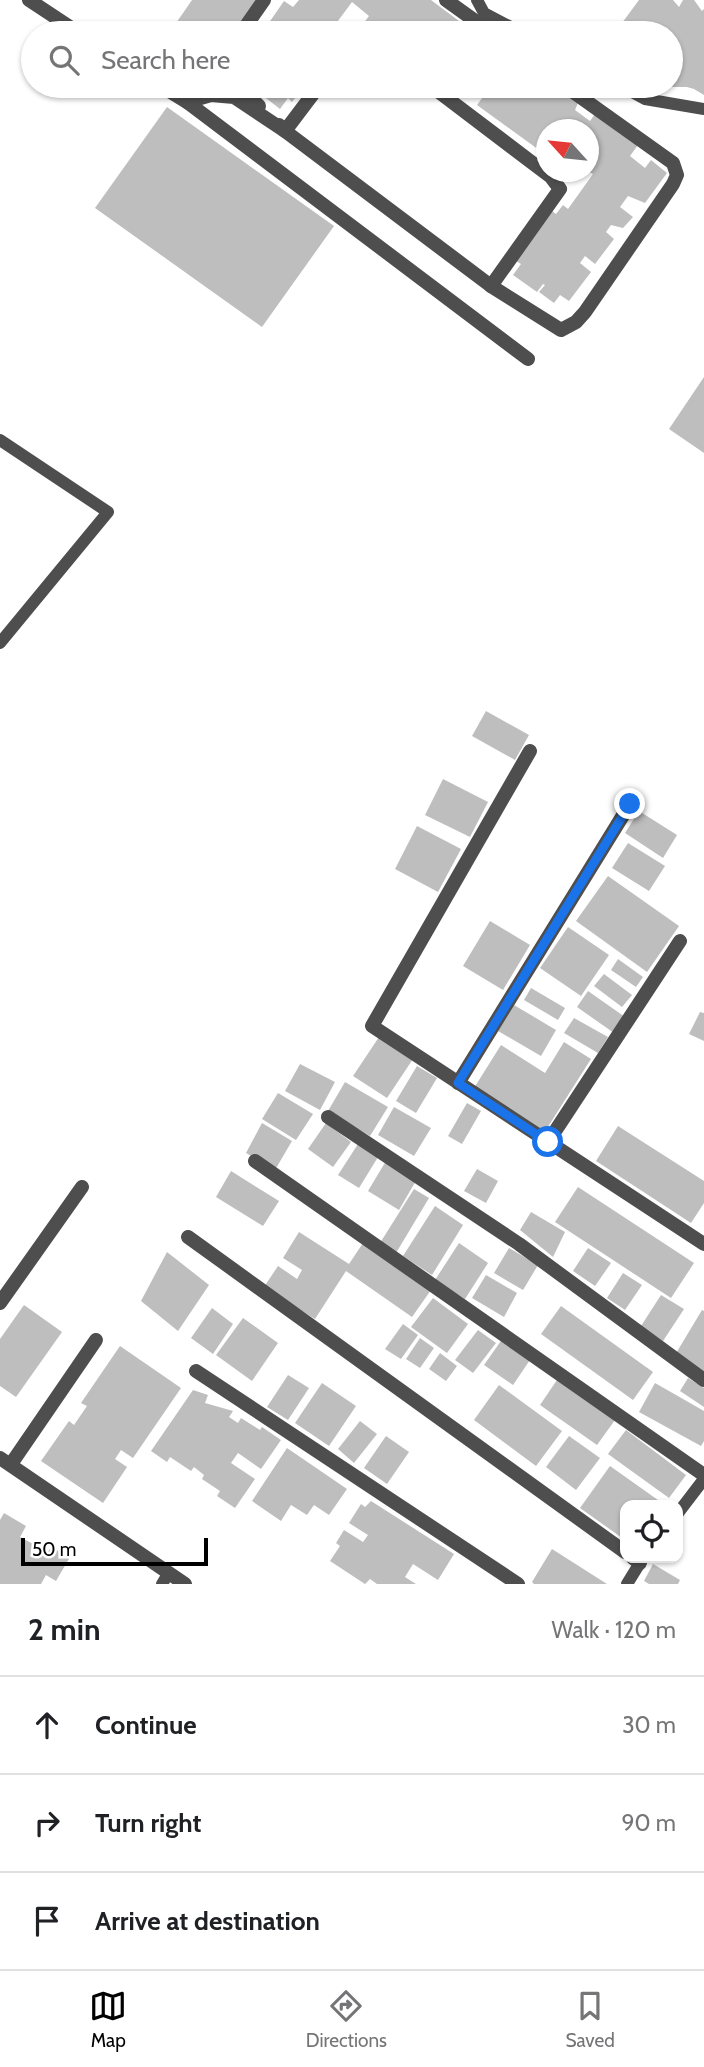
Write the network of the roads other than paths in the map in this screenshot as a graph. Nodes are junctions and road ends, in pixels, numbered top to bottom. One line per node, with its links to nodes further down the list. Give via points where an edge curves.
1 (29, 0): 5 (street)
2 (264, 0): 6 (street)
3 (446, 0): 7 (street)
4 (477, 0): 8 (lane, via 484,13)
5 (61, 21)
6 (249, 21)
7 (475, 21)
8 (499, 21)
9 (180, 98): 17 (street)
10 (201, 98): 17 (street)
11 (236, 98): 19 (street)
12 (251, 98): 19 (street)
13 (310, 98): 19 (street)
14 (447, 98): 20 (street, via 551,177 560,189)
15 (582, 98): 20 (street, via 673,163 677,175 673,184 576,322 561,330)
16 (643, 98): 18 (lane)
17 (187, 102): 21 (street)
18 (704, 108)
19 (285, 131): 20 (street)
20 (491, 286)
21 (528, 359)
22 (0, 440): 23 (lane, via 108,512)
23 (0, 643)
24 (530, 751): 27 (street, via 372,1026)
25 (630, 804): 27 (street)
26 (680, 941): 29 (street)
27 (458, 1083): 29 (street)
28 (328, 1117): 37 (street, via 520,1244)
29 (548, 1142): 33 (street)
30 (255, 1161): 39 (street)
31 (82, 1187): 34 (street)
32 (188, 1237): 41 (street)
33 (704, 1244)
34 (0, 1303)
35 (96, 1340): 38 (street)
36 (196, 1371): 45 (street)
37 (704, 1380)
38 (5, 1461): 43 (street)
39 (704, 1477): 40 (lane)
40 (683, 1506)
41 (620, 1548)
42 (637, 1563): 46 (lane)
43 (165, 1579): 44 (street)
44 (185, 1584)
45 (518, 1584)
46 (627, 1584)

